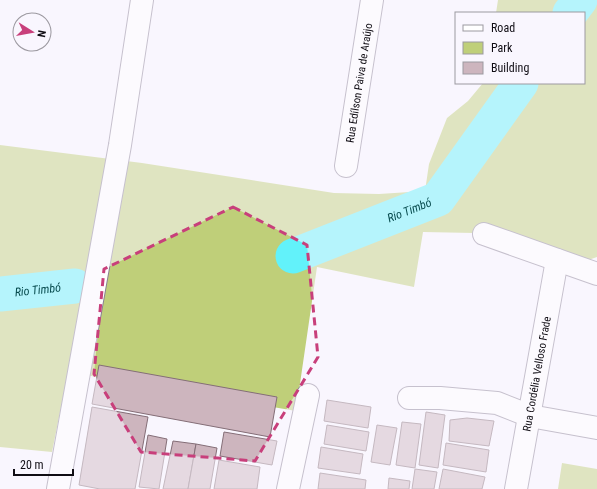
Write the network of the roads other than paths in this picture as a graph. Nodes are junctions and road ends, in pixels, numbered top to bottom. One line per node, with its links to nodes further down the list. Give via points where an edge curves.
1 (142, 0): 11 (street, via 120,145)
2 (372, 0): 3 (street, Rua Edílson Paiva de Araújo)
3 (346, 166)
4 (484, 234): 5 (street)
5 (558, 260): 6 (street); 9 (street, Rua Cordélia Velloso Frade)
6 (597, 274)
7 (308, 395): 12 (street)
8 (409, 398): 9 (street, via 440,398 497,404)
9 (530, 416): 10 (street); 13 (street, Rua Cordélia Velloso Frade)
10 (597, 428)
11 (58, 489)
12 (288, 489)
13 (516, 489)

